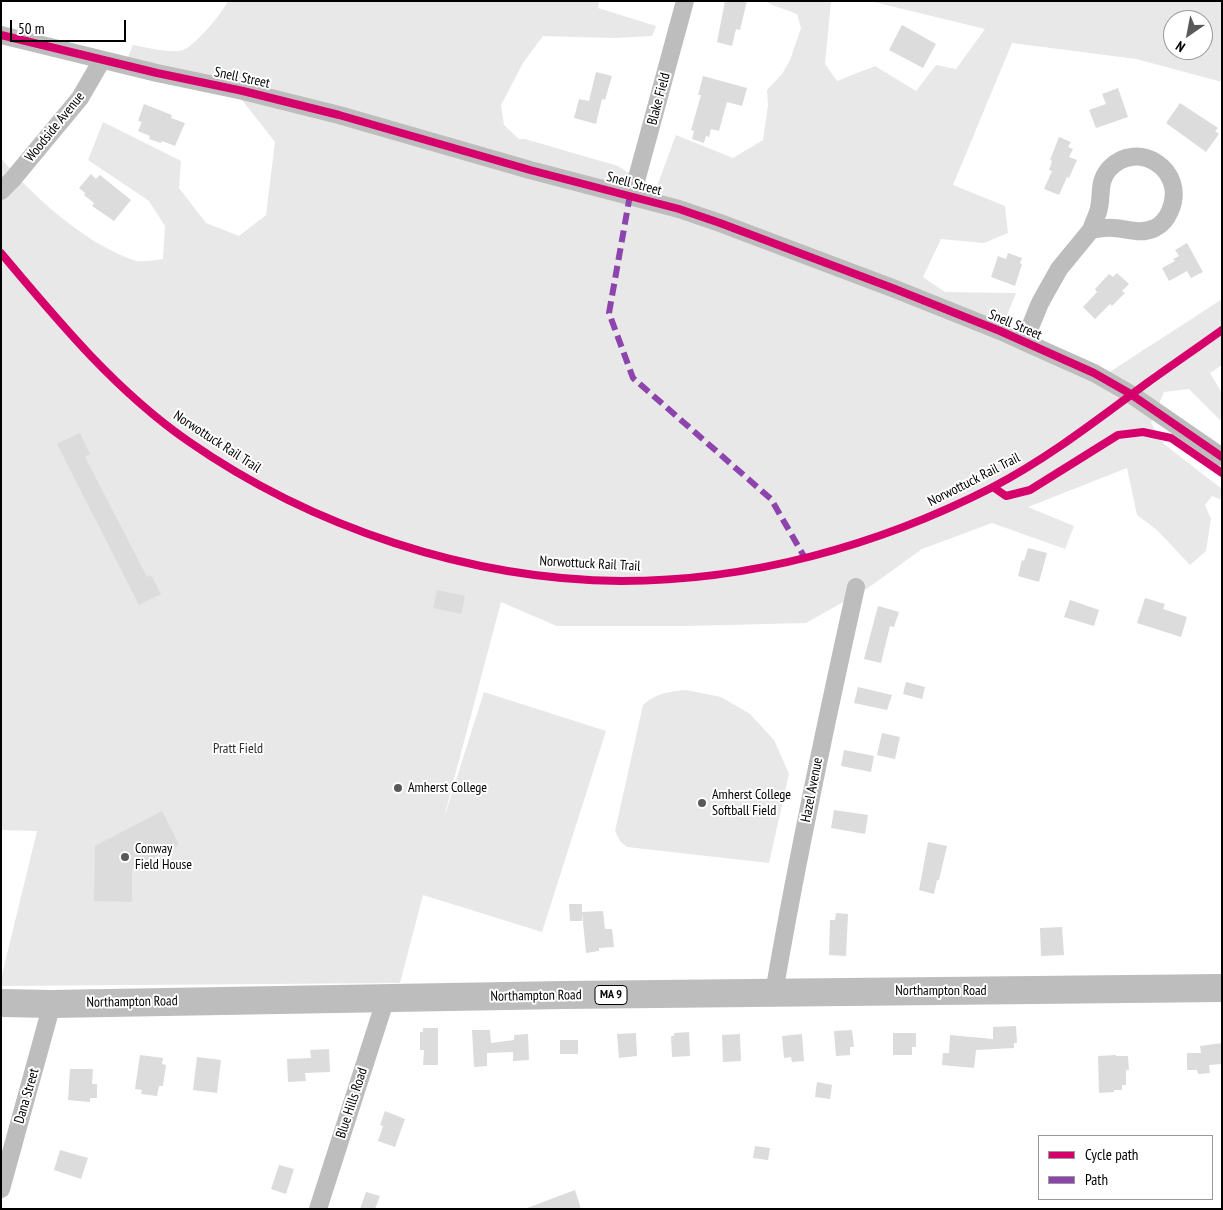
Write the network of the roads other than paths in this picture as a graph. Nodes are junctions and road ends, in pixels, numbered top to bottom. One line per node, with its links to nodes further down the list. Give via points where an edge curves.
1 (685, 1): 5 (street, Blake Field)
2 (1, 35): 3 (street, Snell Street)
3 (102, 60): 4 (street, Woodside Avenue, via 80,98); 5 (street, Snell Street, via 340,114 530,170)
4 (1, 191)
5 (632, 196): 7 (street, Snell Street, via 784,245)
6 (1091, 230): 6 (street, via 1113,228 1138,232 1156,228 1168,217 1174,202 1174,186 1165,169 1149,159 1136,157 1122,160 1110,168 1102,179 1099,211); 7 (street, via 1059,269)
7 (1024, 342): 8 (street, Snell Street, via 1114,384)
8 (1222, 457)
9 (856, 588): 11 (street, Hazel Avenue, via 818,756)
10 (1222, 988): 11 (highway, Northampton Road / MA 9)
11 (774, 993): 12 (highway, Northampton Road / MA 9)
12 (386, 998): 14 (highway, Northampton Road / MA 9); 16 (street, Blue Hills Road)
13 (1, 1003): 14 (highway, Northampton Road / MA 9)
14 (52, 1004): 15 (street, Dana Street)
15 (1, 1189)
16 (318, 1209)

